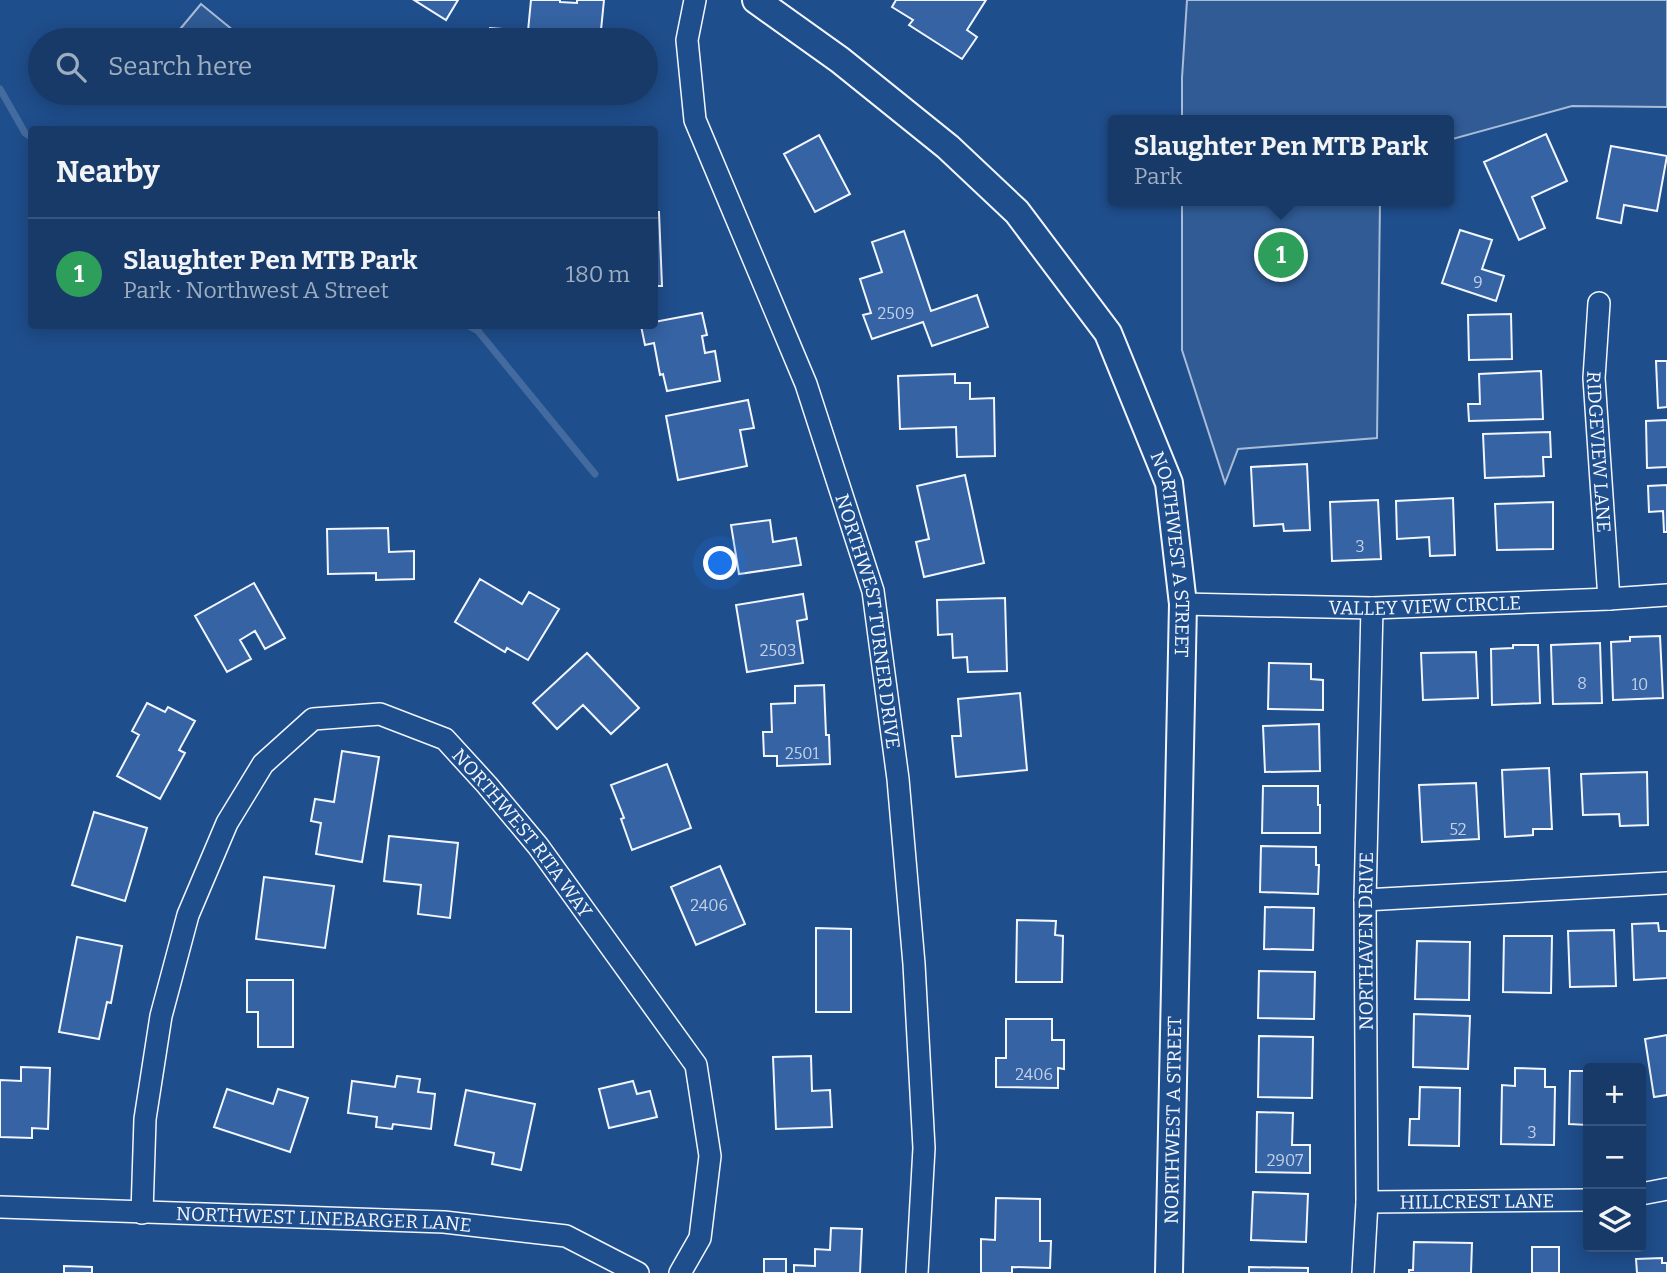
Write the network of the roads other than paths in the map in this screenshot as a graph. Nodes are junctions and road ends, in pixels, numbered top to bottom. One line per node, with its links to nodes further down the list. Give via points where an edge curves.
1 (695, 0): 18 (street, NORTHWEST TURNER DRIVE, via 687,40 695,120 806,384 873,591 898,779 914,964 924,1148)
2 (756, 0): 6 (street, NORTHWEST A STREET, via 948,147 1017,212 1108,333 1169,483)
3 (1599, 303): 5 (street, RIDGEVIEW LANE, via 1594,378)
4 (1667, 595): 5 (street, VALLEY VIEW CIRCLE)
5 (1609, 599): 7 (street, VALLEY VIEW CIRCLE)
6 (1183, 604): 7 (street, VALLEY VIEW CIRCLE); 19 (street, NORTHWEST A STREET)
7 (1372, 608): 9 (street, NORTHAVEN DRIVE)
8 (1667, 883): 9 (street)
9 (1365, 900): 13 (street, NORTHAVEN DRIVE)
10 (1667, 1189): 11 (street)
11 (1646, 1193)
12 (1583, 1200): 13 (street, HILLCREST LANE)
13 (1367, 1202): 20 (street, NORTHAVEN DRIVE)
14 (0, 1207): 15 (street, NORTHWEST LINEBARGER LANE)
15 (142, 1213): 16 (street, NORTHWEST LINEBARGER LANE, via 444,1222 566,1236); 17 (street, NORTHWEST RITA WAY, via 145,1119 161,1016 187,915 227,823 263,764 313,719 380,714 445,739 487,785 538,846 696,1065 710,1156 700,1238)
16 (638, 1273)
17 (680, 1273)
18 (917, 1273)
19 (1169, 1273)
20 (1363, 1273)

